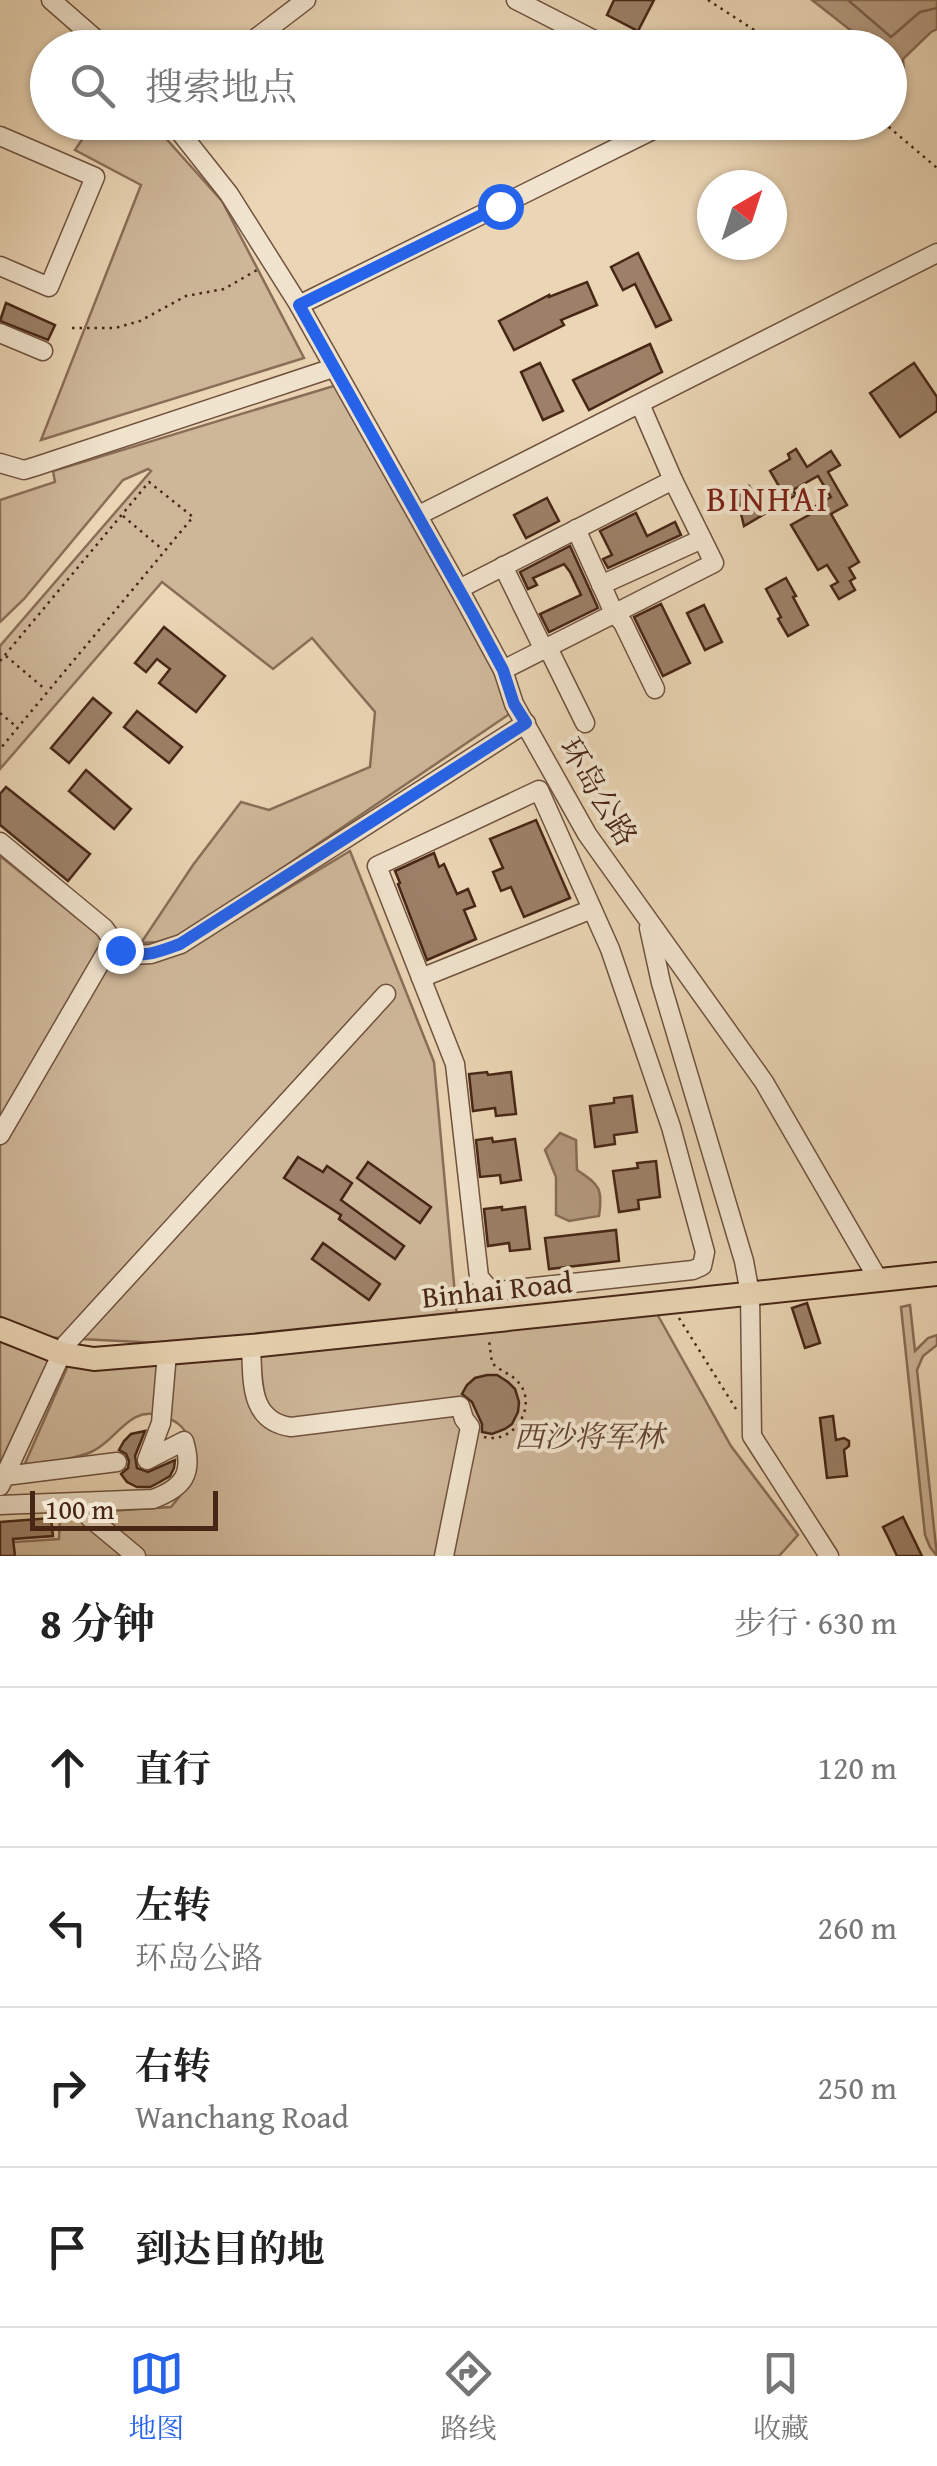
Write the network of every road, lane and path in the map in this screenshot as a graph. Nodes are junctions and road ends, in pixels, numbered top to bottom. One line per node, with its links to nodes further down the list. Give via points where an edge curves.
1 (51, 0): 5 (street)
2 (306, 0): 6 (street)
3 (516, 0): 7 (street)
4 (708, 0): 8 (path)
5 (85, 30)
6 (267, 30)
7 (575, 30)
8 (754, 30)
9 (0, 136): 16 (street, via 95,177 49,286)
10 (186, 140): 15 (street, 环岛公路)
11 (633, 140): 17 (street)
12 (905, 140): 13 (path)
13 (937, 168)
14 (937, 253): 22 (street)
15 (271, 261): 17 (street, 环岛公路); 18 (path, via 224,289 186,296 140,321)
16 (0, 266)
17 (299, 305): 21 (street, 环岛公路)
18 (72, 328)
19 (0, 334): 20 (street)
20 (43, 351)
21 (332, 368): 23 (street, via 24,470); 26 (street, 环岛公路)
22 (640, 404): 24 (street); 26 (street)
23 (0, 463)
24 (673, 480): 27 (street); 28 (street)
25 (122, 515): 29 (path); 29 (path, via 149,482 192,518); 35 (path)
26 (419, 515): 32 (street, 环岛公路)
27 (576, 530): 30 (street); 31 (street)
28 (702, 538): 31 (street); 33 (street, via 714,563)
29 (164, 551): 39 (path)
30 (503, 566): 32 (street); 34 (street)
31 (601, 584): 33 (street)
32 (459, 589): 37 (street, 环岛公路)
33 (614, 613): 34 (street); 38 (street)
34 (544, 650): 37 (street); 42 (street)
35 (5, 655): 36 (path); 39 (path)
36 (0, 661)
37 (503, 670): 41 (street, 环岛公路)
38 (655, 688)
39 (48, 691): 43 (path)
40 (0, 713): 43 (path)
41 (526, 723): 47 (street, 环岛公路, via 586,834); 48 (street, via 180,944 131,955)
42 (585, 724)
43 (18, 728): 44 (path)
44 (0, 750)
45 (0, 842): 48 (street)
46 (592, 909): 49 (street); 49 (street, via 539,790 377,866); 52 (street)
47 (648, 920): 50 (street); 55 (street, 环岛公路, via 764,1082)
48 (114, 940): 53 (street)
49 (421, 978): 56 (street, via 455,1064 479,1277 490,1290)
50 (661, 983): 52 (street); 57 (street)
51 (386, 994): 64 (street)
52 (626, 995): 56 (street, via 671,1127 705,1258 693,1270)
53 (0, 1134)
54 (937, 1274): 55 (main road, Binhai Road)
55 (878, 1280): 57 (main road, Binhai Road)
56 (576, 1282): 59 (street)
57 (750, 1294): 58 (main road, Binhai Road); 66 (street)
58 (670, 1302): 59 (main road, Binhai Road); 66 (path)
59 (580, 1312): 60 (main road, Binhai Road)
60 (488, 1321): 62 (main road, Binhai Road); 65 (path, via 492,1363 518,1381 525,1408 502,1438)
61 (0, 1329): 64 (main road, Binhai Road)
62 (252, 1346): 63 (main road, Binhai Road); 65 (street, via 254,1393 277,1425 460,1406)
63 (166, 1353): 64 (main road, Binhai Road, via 94,1359); 69 (street, via 161,1423 147,1460 184,1442 187,1470 180,1485 153,1499)
64 (63, 1354): 68 (street)
65 (470, 1427): 72 (street)
66 (752, 1436): 73 (street)
67 (116, 1462): 68 (street)
68 (2, 1481)
69 (0, 1505)
70 (89, 1516): 71 (street)
71 (136, 1556)
72 (444, 1556)
73 (829, 1556)

